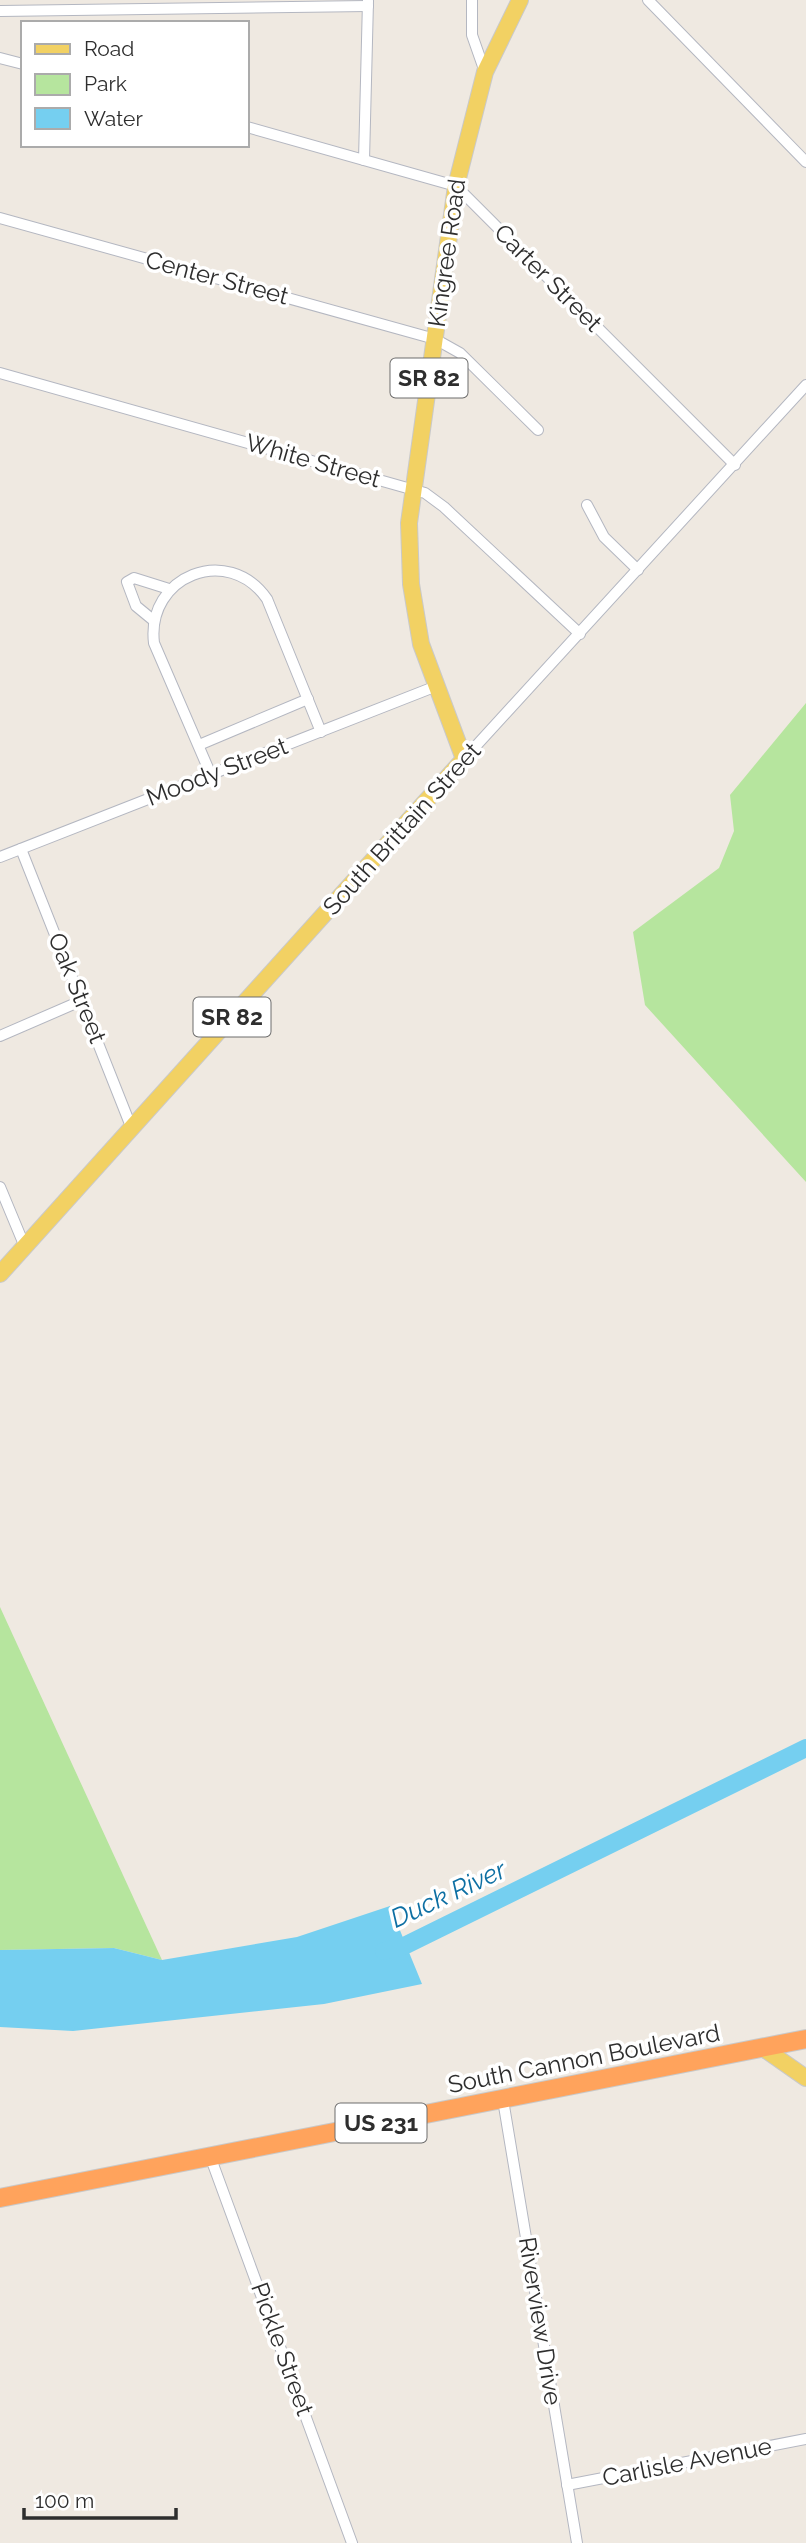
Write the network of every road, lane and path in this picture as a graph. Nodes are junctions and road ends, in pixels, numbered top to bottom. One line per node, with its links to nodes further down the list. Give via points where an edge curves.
1 (472, 0): 8 (street, via 472,35)
2 (520, 0): 8 (main road, Kingree Road / SR 82)
3 (648, 0): 11 (street)
4 (368, 3): 5 (street); 10 (street)
5 (0, 11)
6 (0, 58): 7 (street)
7 (21, 63)
8 (485, 72): 12 (main road, Kingree Road / SR 82)
9 (248, 127): 10 (street, Carter Street)
10 (364, 160): 12 (street, Carter Street)
11 (806, 162)
12 (456, 186): 14 (main road, Kingree Road / SR 82); 18 (street, Carter Street)
13 (0, 218): 14 (street, Center Street)
14 (435, 339): 17 (street, Center Street, via 460,353); 19 (main road, Kingree Road / SR 82)
15 (0, 373): 19 (street, White Street)
16 (806, 385): 18 (street, South Brittain Street)
17 (537, 430)
18 (735, 465): 21 (street, South Brittain Street)
19 (412, 489): 24 (street, White Street, via 444,507); 25 (main road, Kingree Road / SR 82, via 411,584 421,644)
20 (587, 505): 21 (street, via 604,537)
21 (638, 570): 24 (street, South Brittain Street)
22 (169, 589): 23 (street); 23 (street, via 134,578 127,582 136,606); 26 (street, via 208,571 248,578 267,599)
23 (153, 620): 28 (street, via 154,643)
24 (580, 634): 29 (street, South Brittain Street)
25 (435, 687): 27 (street, Moody Street); 29 (main road, Kingree Road / SR 82)
26 (308, 699): 27 (street); 28 (street)
27 (321, 732): 30 (street, Moody Street)
28 (199, 745): 30 (street)
29 (464, 759): 35 (main road, South Brittain Street / SR 82)
30 (211, 775): 31 (street, Moody Street)
31 (21, 849): 32 (street, Moody Street); 33 (street, Oak Street)
32 (0, 856)
33 (83, 1000): 34 (street); 35 (street, Oak Street)
34 (0, 1036)
35 (132, 1129): 37 (main road, South Brittain Street / SR 82)
36 (0, 1187): 37 (street)
37 (25, 1247): 38 (main road, South Brittain Street / SR 82)
38 (0, 1274)
39 (806, 2039): 40 (highway, South Cannon Boulevard / US 231)
40 (763, 2048): 41 (main road); 42 (highway, South Cannon Boulevard / US 231)
41 (806, 2078)
42 (503, 2100): 43 (highway, South Cannon Boulevard / US 231); 46 (street, Riverview Drive)
43 (210, 2156): 44 (highway, South Cannon Boulevard / US 231); 47 (street, Pickle Street)
44 (0, 2198)
45 (806, 2439): 46 (street, Carlisle Avenue)
46 (567, 2485): 48 (street, Riverview Drive)
47 (352, 2543)
48 (577, 2543)

